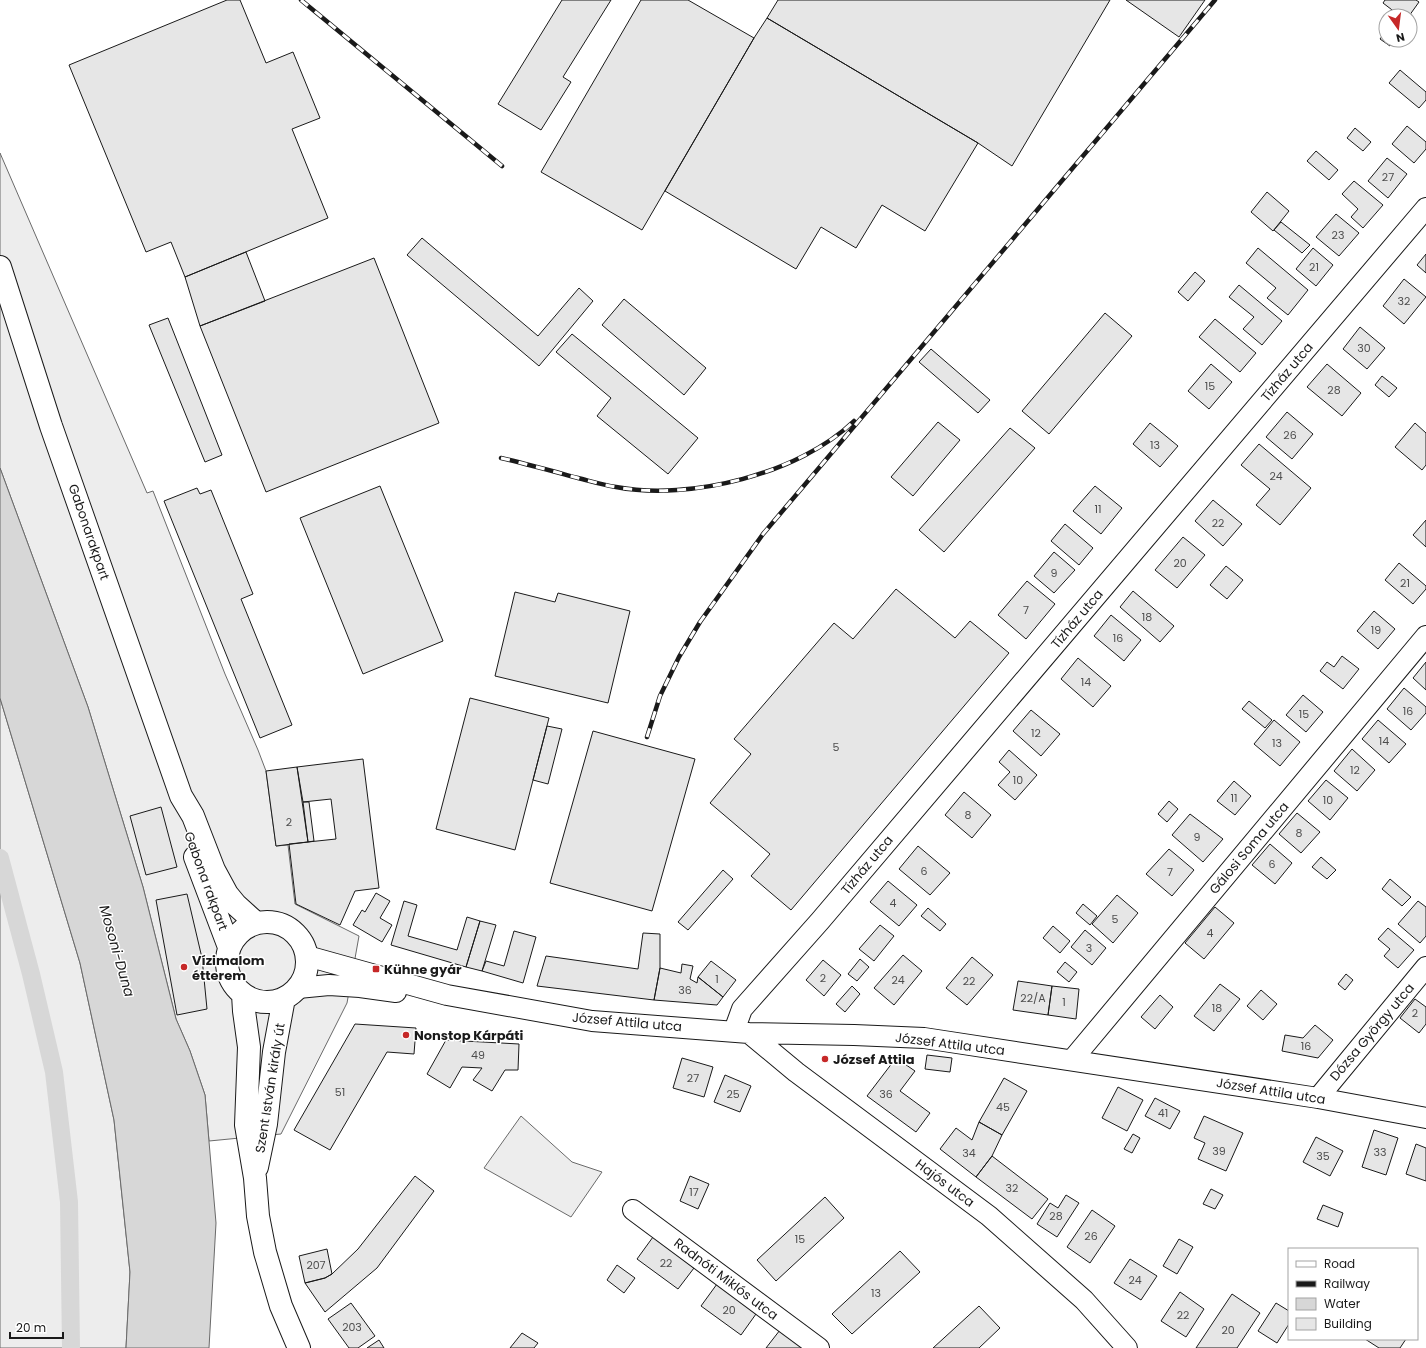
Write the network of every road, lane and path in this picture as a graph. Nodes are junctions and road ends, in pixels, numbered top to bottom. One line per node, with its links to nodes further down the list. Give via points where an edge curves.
1 (1426, 208): 12 (street, Tízház utca, via 825,915 742,1009)
2 (0, 267): 4 (main road, Gabonarakpart, via 51,426)
3 (1426, 636): 13 (street, Gálosi Soma utca)
4 (182, 796): 5 (main road, Gabona rakpart, via 227,894); 6 (main road, Gabona rakpart, via 184,818 203,882)
5 (256, 923): 6 (main road, via 237,934); 7 (main road, via 274,922 286,926 300,938)
6 (229, 947): 10 (main road, via 226,960 228,973 234,985)
7 (307, 956): 9 (main road, via 306,973); 11 (street, József Attila utca)
8 (1426, 967): 14 (street, Dózsa György utca)
9 (291, 993): 10 (main road, via 268,1002 250,999); 11 (street, József Attila utca, via 329,985); 16 (main road, Szent István király út, via 274,1052 266,1124)
10 (243, 994): 16 (main road, Szent István király út, via 249,1047 246,1125)
11 (448, 996): 12 (street, József Attila utca, via 592,1021)
12 (742, 1032): 13 (street, József Attila utca, via 924,1038); 20 (street, Hajós utca, via 989,1216 1084,1300)
13 (1072, 1060): 14 (street, József Attila utca)
14 (1318, 1098): 15 (street, József Attila utca)
15 (1426, 1118)
16 (255, 1178): 18 (main road, Szent István király út, via 258,1216 266,1252 281,1306)
17 (633, 1210): 19 (street, Radnóti Miklós utca)
18 (300, 1348)
19 (819, 1348)
20 (1127, 1348)

